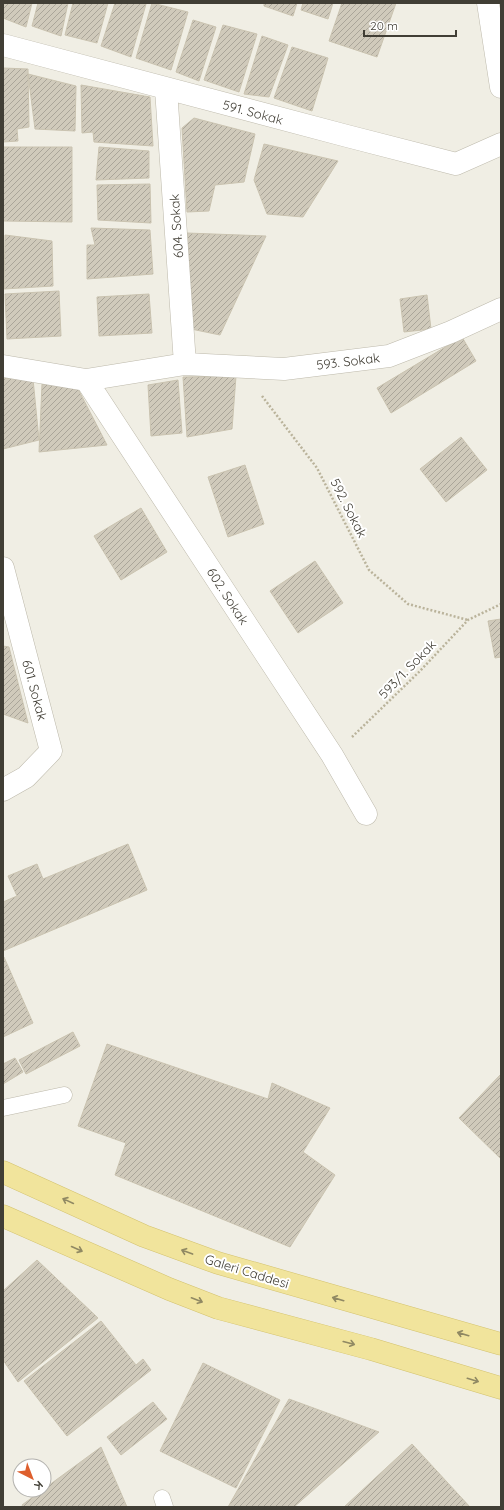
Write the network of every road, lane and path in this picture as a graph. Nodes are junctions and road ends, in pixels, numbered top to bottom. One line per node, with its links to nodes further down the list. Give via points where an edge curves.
1 (488, 3): 3 (street)
2 (3, 45): 4 (street, 591. Sokak)
3 (501, 86)
4 (166, 89): 5 (street, 591. Sokak, via 456,164); 7 (street, 604. Sokak)
5 (501, 144)
6 (501, 310): 9 (street, 593. Sokak, via 389,356 284,369)
7 (185, 364): 9 (street, 593. Sokak); 10 (street, 593. Sokak)
8 (3, 366): 10 (street, 593. Sokak)
9 (240, 367): 13 (path, 592. Sokak, via 318,468 368,570 408,604)
10 (86, 380): 14 (street, 602. Sokak)
11 (3, 568): 15 (street, 601. Sokak, via 51,751 26,777)
12 (501, 604): 13 (path, 593/1. Sokak)
13 (468, 620): 14 (path, 593/1. Sokak, via 366,725)
14 (332, 755): 16 (street, 602. Sokak)
15 (3, 790)
16 (366, 814)
17 (64, 1095): 18 (lane)
18 (3, 1108)
19 (3, 1172): 21 (main road, Galeri Caddesi, one-way to 19, via 218,1263 144,1236)
20 (3, 1216): 22 (main road, one-way to 22, via 218,1308 371,1349)
21 (501, 1344)
22 (501, 1388)

